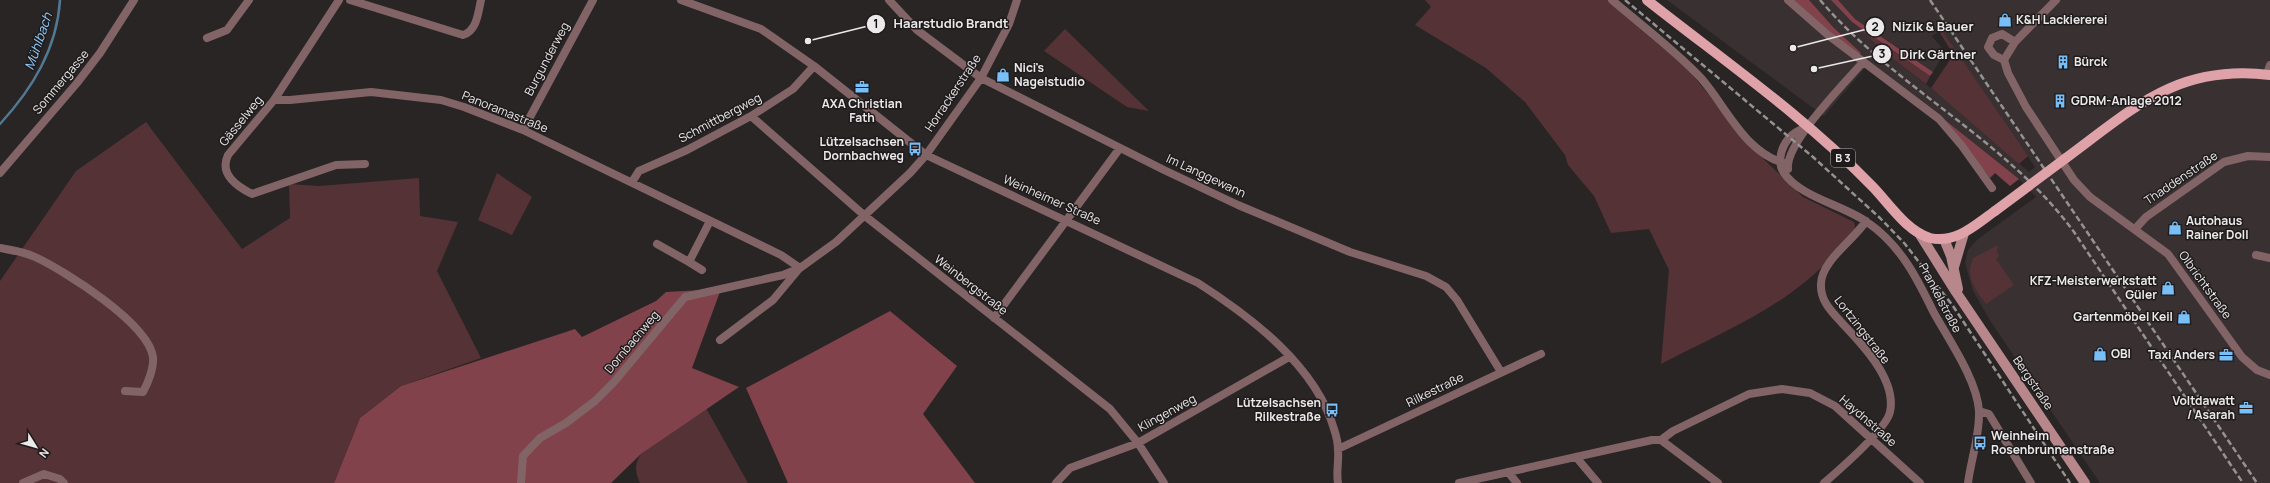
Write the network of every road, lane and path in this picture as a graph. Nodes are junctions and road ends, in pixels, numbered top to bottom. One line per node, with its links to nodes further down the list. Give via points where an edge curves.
1 (134, 0): 30 (street, Sommergasse, via 86,71)
2 (249, 0): 14 (street, via 227,30)
3 (339, 0): 21 (street, Gässelweg)
4 (350, 0): 5 (street, via 463,35 474,26)
5 (482, 0)
6 (593, 0): 24 (street, Burgunderweg)
7 (683, 0): 18 (street, Weinheimer Straße, via 761,29)
8 (889, 0): 20 (street, Im Langgewann, via 917,30)
9 (1017, 0): 20 (street, Horrackerstraße, via 1009,24)
10 (1612, 0): 28 (street, via 1702,78 1748,140)
11 (1647, 0): 23 (main road, B 3)
12 (1788, 0): 17 (street)
13 (2056, 0): 15 (street)
14 (207, 38)
15 (2015, 42): 16 (street); 16 (street, via 2002,34 1992,38 1988,46 1991,52)
16 (2004, 60): 37 (street, Olbrichtstraße, via 2026,107 2074,180 2090,197)
17 (1863, 62): 23 (street); 32 (street, via 1939,119)
18 (814, 66): 22 (street, Schmittbergweg, via 793,89); 26 (street, Weinheimer Straße)
19 (2269, 71): 39 (main road, bridge, via 2231,72 2172,85 2133,108)
20 (981, 78): 25 (street, Im Langgewann); 26 (street, Horrackerstraße)
21 (274, 100): 24 (street, Panoramastraße, via 371,92 388,93 441,100); 29 (street, Gässelweg, via 228,155 225,171 237,186 252,194 336,165)
22 (751, 116): 31 (street, Schmittbergweg, via 687,150 639,171); 33 (street, Weinbergstraße)
23 (1808, 126): 28 (street); 38 (main road, B 3, via 1853,166 1904,220)
24 (523, 130): 31 (street, Panoramastraße)
25 (1120, 148): 34 (street); 55 (street, Im Langgewann, via 1238,205 1350,252 1426,276 1446,287 1458,300)
26 (926, 155): 33 (street, Dornbachweg); 34 (street, Weinheimer Straße)
27 (2270, 157): 37 (street, Thaddenstraße, via 2248,156 2224,162 2152,212)
28 (1784, 163): 36 (street, Prankelstraße, via 1790,180 1808,192)
29 (366, 164)
30 (0, 174)
31 (632, 182): 35 (street, Panoramastraße)
32 (1992, 188)
33 (865, 216): 46 (street, Dornbachweg, via 836,242); 51 (street, Weinbergstraße)
34 (1068, 220): 51 (street); 54 (street, Weinheimer Straße, via 1198,283 1234,306)
35 (710, 221): 45 (street); 46 (street, Panoramastraße, via 781,254)
36 (1866, 221): 58 (street, Prankelstraße, via 1884,235 1908,265 1963,367); 59 (street, Lortzingstraße, via 1825,268 1820,284 1823,299 1880,370 1890,396 1890,413)
37 (2135, 229): 56 (street, Olbrichtstraße, via 2168,254 2242,357 2257,370)
38 (1919, 232): 40 (main road, B 3, via 1931,238); 47 (main road, Bergstraße)
39 (1964, 233): 40 (main road); 48 (main road)
40 (1944, 239): 47 (main road); 48 (main road, Bergstraße)
41 (657, 244): 45 (street)
42 (0, 248): 57 (street, via 34,256 77,280 111,305 140,334 148,344 153,358 148,384 143,392)
43 (2256, 255): 44 (street)
44 (2270, 258)
45 (689, 262): 49 (street)
46 (800, 268): 52 (street, Dornbachweg, via 773,300); 67 (street, Dornbachweg, via 783,275 685,297 595,401 566,423 540,438 523,456)
47 (1942, 269): 50 (main road, Bergstraße)
48 (1953, 269): 50 (main road, Bergstraße)
49 (702, 270)
50 (1959, 297): 79 (main road, Bergstraße)
51 (994, 318): 61 (street, Weinbergstraße, via 1110,409)
52 (720, 340)
53 (1541, 354): 55 (street, Rilkestraße)
54 (1289, 357): 61 (street, Klingenweg); 62 (street, Weinheimer Straße, via 1309,378 1328,411)
55 (1501, 372): 62 (street, Rilkestraße)
56 (2270, 375)
57 (125, 391)
58 (1979, 411): 77 (street, Prankelstraße, via 1978,431); 78 (street, via 1989,414)
59 (1871, 437): 60 (street, Haydnstraße, via 1835,406 1810,393 1782,389 1749,394 1673,431); 75 (street, Lortzingstraße); 76 (street, Haydnstraße)
60 (1661, 440): 63 (street); 74 (street)
61 (1138, 443): 68 (street, Klingenweg, via 1070,468); 69 (street, Weinbergstraße)
62 (1338, 449): 70 (street, Weinheimer Straße)
63 (1576, 457): 64 (street); 73 (street)
64 (1508, 472): 71 (street); 72 (street)
65 (23, 483): 66 (street, via 44,474 60,479)
66 (64, 483)
67 (521, 483)
68 (1056, 483)
69 (1164, 483)
70 (1338, 483)
71 (1460, 483)
72 (1517, 483)
73 (1598, 483)
74 (1718, 483)
75 (1824, 483)
76 (1920, 483)
77 (1968, 483)
78 (2031, 483)
79 (2085, 483)

